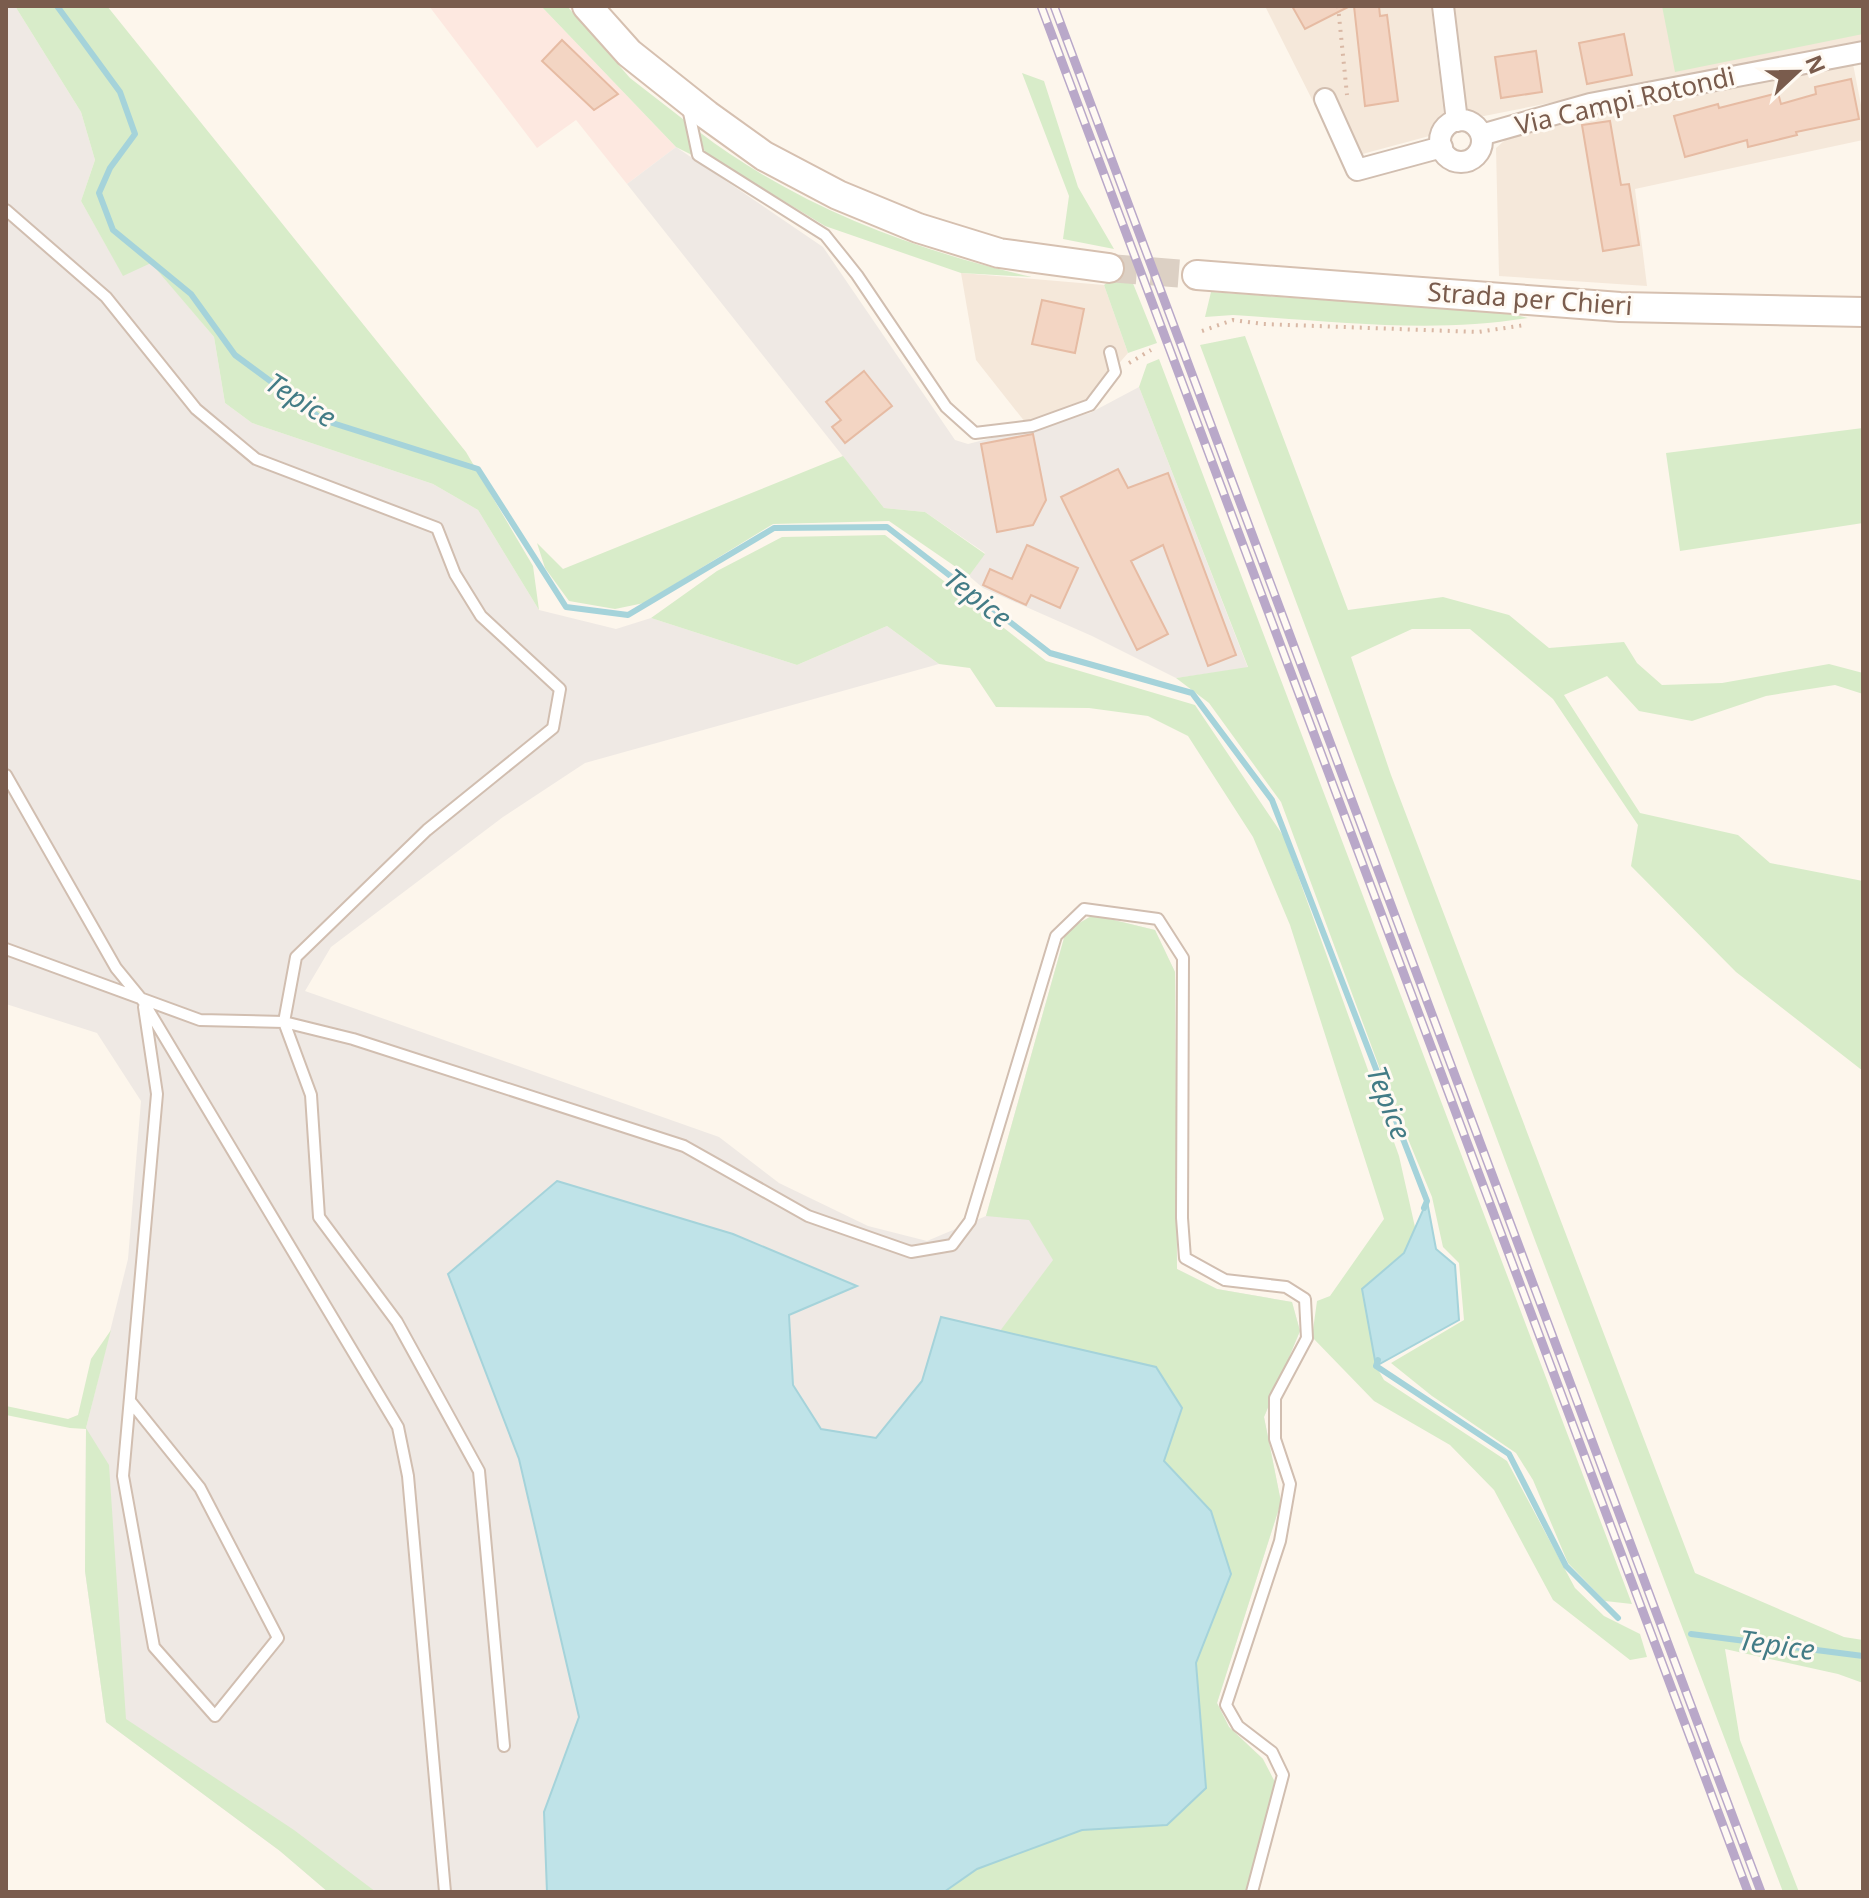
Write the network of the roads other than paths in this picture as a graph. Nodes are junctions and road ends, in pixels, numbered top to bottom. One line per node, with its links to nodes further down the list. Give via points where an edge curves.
1 (587, 6): 4 (main road, via 629,53)
2 (1443, 6): 6 (street)
3 (1863, 52): 7 (street, Via Campi Rotondi, via 1590,104)
4 (686, 98): 10 (main road, via 764,156 918,228 999,253); 13 (lane, via 698,155 825,235 946,407 975,433 1032,426 1090,405 1115,372)
5 (1325, 99): 8 (street, via 1357,170)
6 (1457, 121): 7 (street, via 1474,124); 8 (street, via 1443,130)
7 (1481, 135): 8 (street, via 1478,154 1466,161 1453,160)
8 (1442, 147)
9 (6, 210): 17 (lane, via 106,297 196,409 256,459 437,528 455,574 481,616 560,689 553,728 427,830 296,957)
10 (1109, 268)
11 (1197, 275): 12 (main road, Strada per Chieri, via 1620,307)
12 (1863, 312)
13 (1110, 352)
14 (6, 775): 16 (lane, via 116,968)
15 (6, 949): 16 (lane)
16 (143, 1001): 17 (lane, via 200,1020); 18 (lane, via 157,1094); 20 (lane, via 398,1427 408,1476)
17 (284, 1022): 19 (lane, via 311,1095 319,1217 397,1322 479,1471); 21 (lane, via 353,1039 684,1146 808,1216 911,1252 952,1245 970,1221 1056,936 1084,909 1158,919 1183,958 1185,1258 1225,1280 1286,1287 1305,1299 1307,1338 1275,1398 1275,1439 1290,1484 1280,1541 1226,1705 1238,1726 1272,1752 1283,1775)
18 (130, 1401): 18 (lane, via 123,1476 154,1647 215,1716 278,1638 200,1488)
19 (504, 1746)
20 (445, 1892)
21 (1252, 1892)

